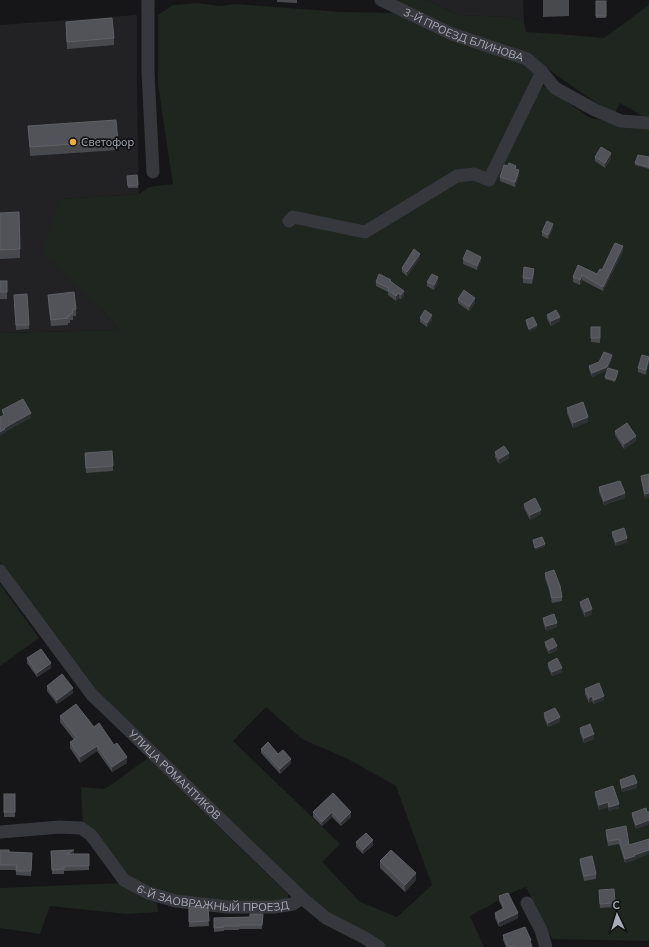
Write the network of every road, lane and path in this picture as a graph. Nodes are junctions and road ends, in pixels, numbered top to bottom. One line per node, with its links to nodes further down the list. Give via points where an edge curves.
1 (148, 0): 5 (street, via 148,72)
2 (381, 0): 3 (street, 3-Й ПРОЕЗД БЛИНОВА, via 452,34 527,59)
3 (542, 72): 4 (street, 3-Й ПРОЕЗД БЛИНОВА, via 555,88 595,110 621,121); 6 (street, via 489,180 474,174 457,176 365,232 293,217)
4 (649, 123)
5 (153, 172)
6 (289, 221)
7 (0, 571): 9 (street, УЛИЦА РОМАНТИКОВ, via 92,695)
8 (0, 832): 9 (street, 6-Й ЗАОВРАЖНЫЙ ПРОЕЗД, via 60,827 81,828 91,834 124,880 148,893 176,901 227,908 274,907 292,904)
9 (302, 898): 11 (street, УЛИЦА РОМАНТИКОВ, via 326,918)
10 (527, 903): 12 (street, via 541,930)
11 (379, 947)
12 (546, 947)

